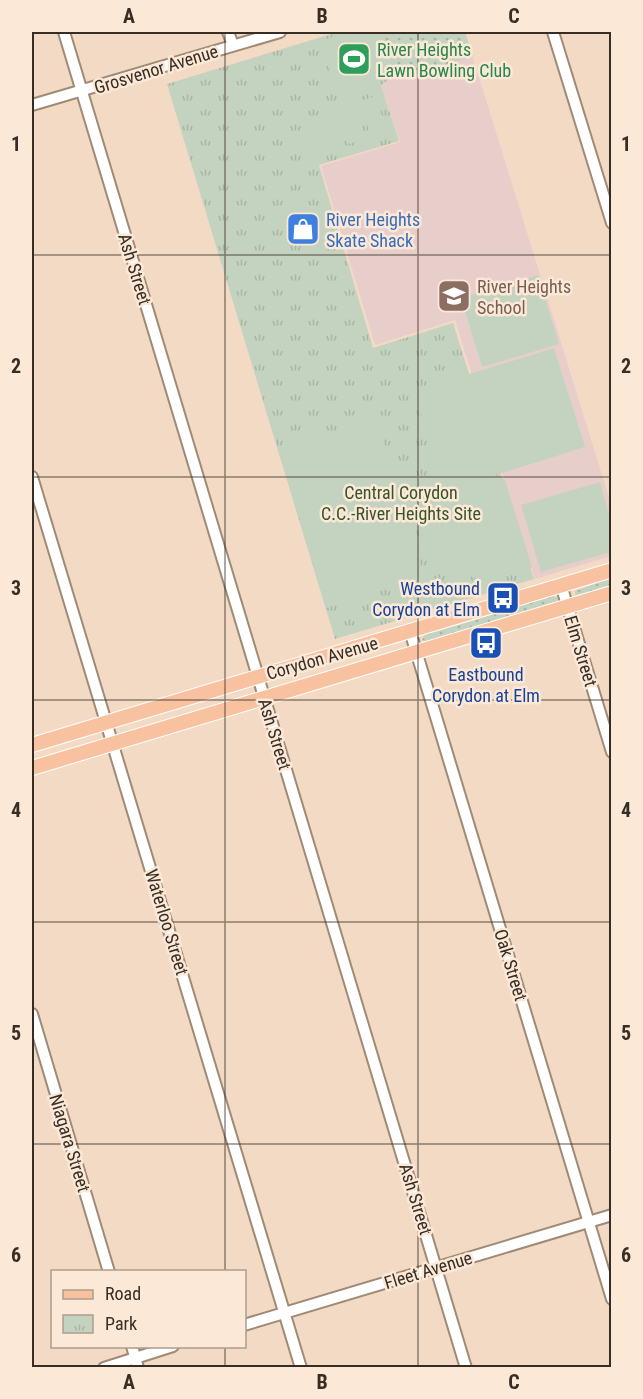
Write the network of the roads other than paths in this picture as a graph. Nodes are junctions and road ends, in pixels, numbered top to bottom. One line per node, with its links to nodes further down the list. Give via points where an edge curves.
1 (63, 32): 6 (street, Ash Street)
2 (228, 32): 5 (street)
3 (280, 32): 5 (street, Grosvenor Avenue)
4 (553, 32): 8 (street)
5 (232, 45): 6 (street, Grosvenor Avenue)
6 (82, 91): 7 (street, Grosvenor Avenue); 16 (street, Ash Street)
7 (32, 105)
8 (612, 223)
9 (32, 477): 18 (street, Waterloo Street)
10 (612, 570): 11 (main road, Corydon Avenue)
11 (561, 585): 13 (street, Elm Street); 14 (main road, Corydon Avenue)
12 (612, 593): 13 (main road, Corydon Avenue)
13 (567, 606): 15 (main road, Corydon Avenue); 21 (street, Elm Street)
14 (410, 631): 15 (street, Oak Street); 16 (main road, Corydon Avenue)
15 (417, 653): 17 (main road, Corydon Avenue); 25 (street, Oak Street)
16 (257, 677): 17 (street, Ash Street); 18 (main road, Corydon Avenue)
17 (264, 698): 19 (main road, Corydon Avenue); 26 (street, Ash Street)
18 (106, 723): 19 (street, Waterloo Street); 20 (main road, Corydon Avenue)
19 (113, 744): 22 (main road, Corydon Avenue); 29 (street, Waterloo Street)
20 (32, 745)
21 (612, 752)
22 (32, 768)
23 (32, 1014): 27 (street, Niagara Street)
24 (612, 1215): 25 (street, Fleet Avenue)
25 (588, 1222): 26 (street, Fleet Avenue); 28 (street, Oak Street)
26 (436, 1268): 29 (street, Fleet Avenue); 36 (street, Ash Street)
27 (108, 1270)
28 (612, 1299)
29 (285, 1313): 30 (street, Fleet Avenue); 35 (street, Waterloo Street)
30 (246, 1324)
31 (132, 1348): 33 (street)
32 (171, 1348): 33 (street)
33 (137, 1363): 34 (street)
34 (104, 1368)
35 (301, 1368)
36 (466, 1368)

